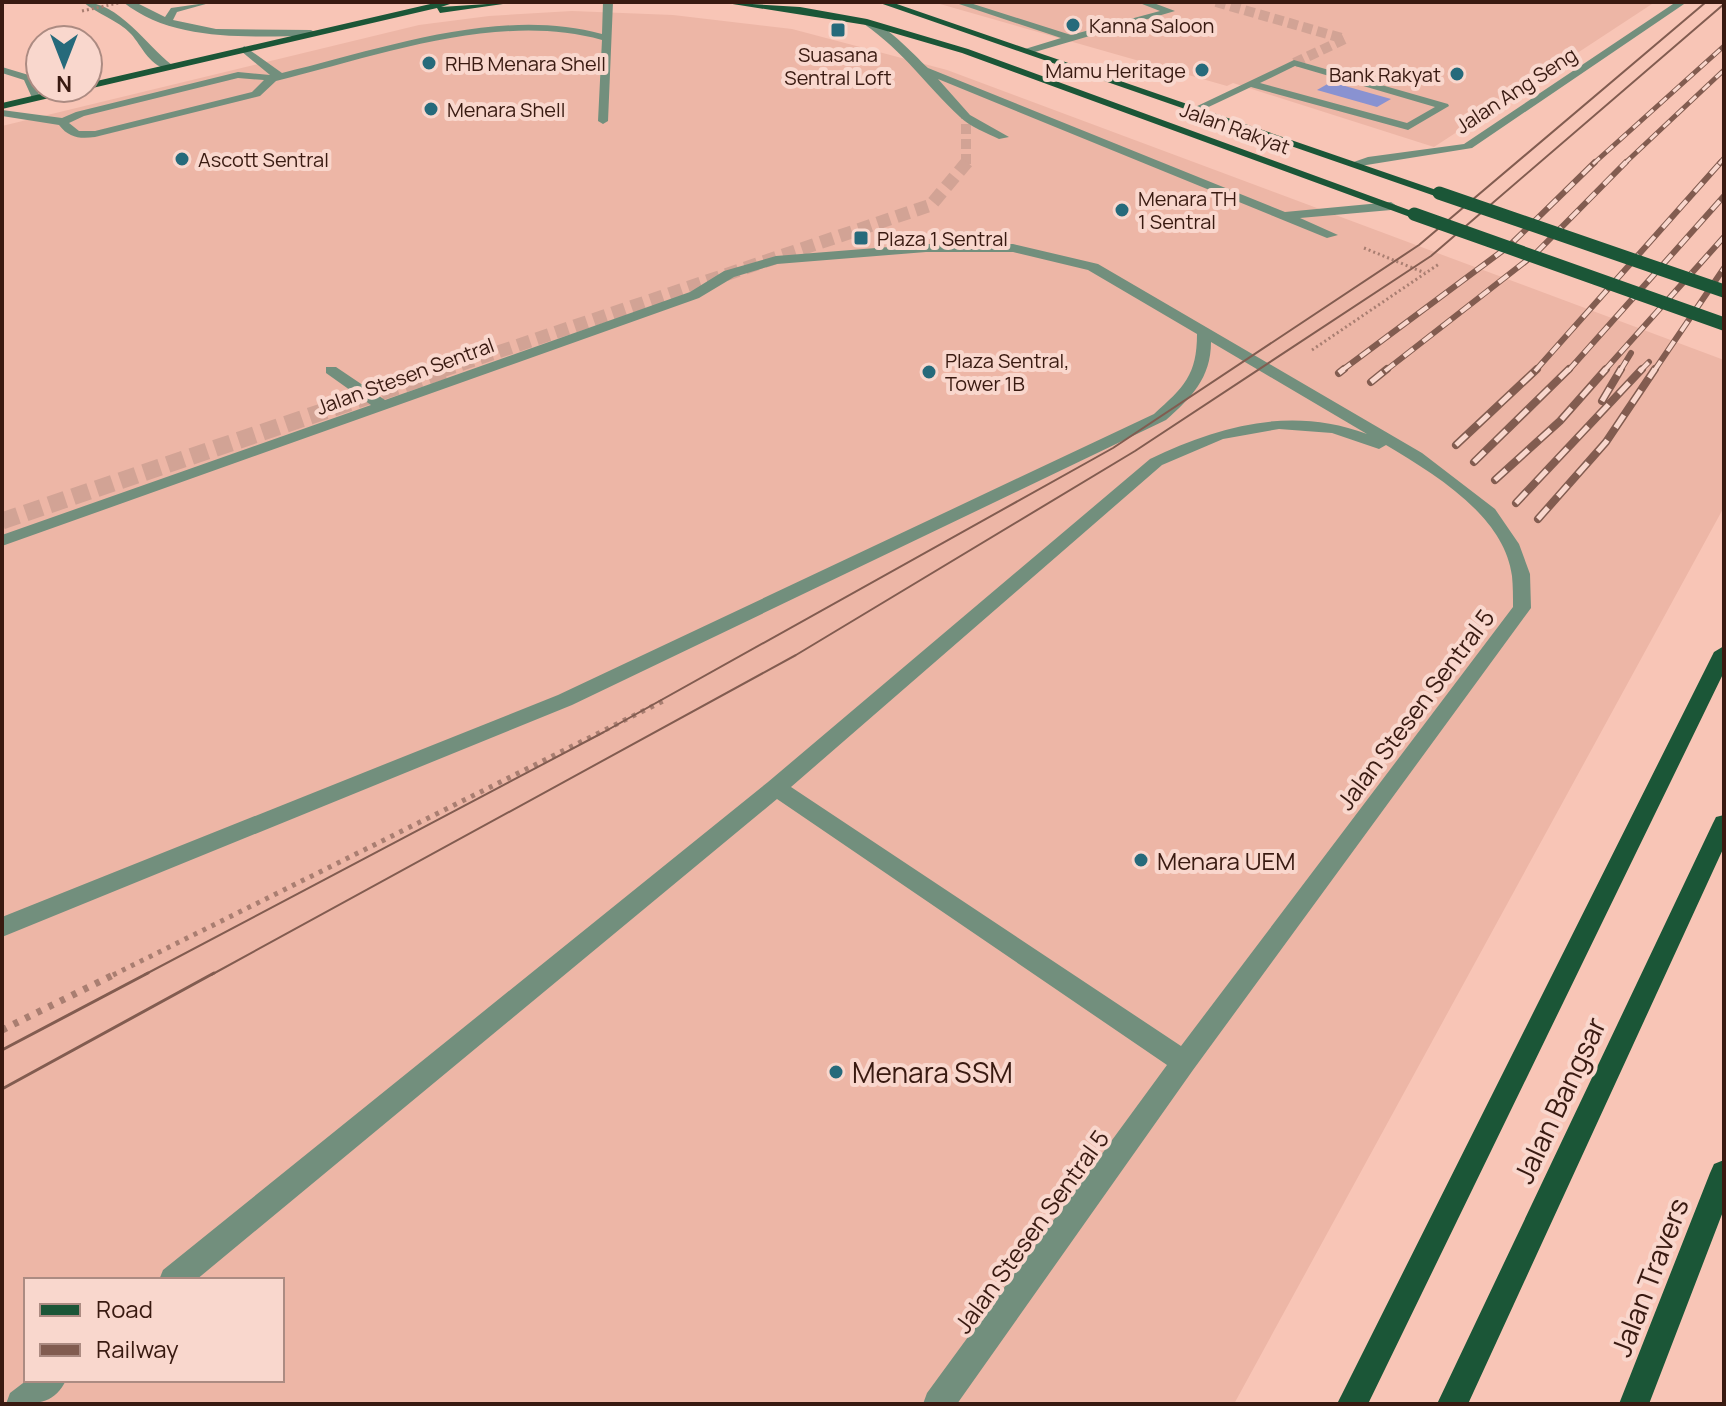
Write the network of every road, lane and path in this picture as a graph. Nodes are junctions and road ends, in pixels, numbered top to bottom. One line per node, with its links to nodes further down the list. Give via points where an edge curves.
1 (126, 2): 13 (path, bridge); 15 (street)
2 (208, 2): 12 (street)
3 (451, 2): 17 (main road)
4 (512, 2): 17 (main road)
5 (608, 2): 19 (street)
6 (725, 2): 14 (main road, Jalan Rakyat)
7 (831, 2): 14 (main road)
8 (882, 2): 22 (main road, Jalan Rakyat)
9 (958, 2): 20 (street)
10 (1142, 2): 20 (street, via 1170,11)
11 (1682, 2): 37 (street, Jalan Ang Seng, via 1468,146)
12 (182, 4): 15 (street)
13 (85, 6): 23 (street, via 134,31 146,50)
14 (800, 10): 16 (main road, Jalan Rakyat)
15 (168, 20): 18 (street, via 210,33)
16 (867, 22): 25 (street); 38 (main road, Jalan Rakyat, via 965,51)
17 (353, 23): 18 (main road)
18 (311, 33): 21 (main road)
19 (606, 38): 27 (street, via 570,28 510,27 440,38); 34 (street)
20 (1071, 38): 22 (street)
21 (244, 49): 23 (main road); 27 (street, via 277,74)
22 (1028, 51): 32 (main road, Jalan Rakyat)
23 (168, 67): 28 (main road)
24 (2, 70): 26 (street)
25 (924, 70): 36 (street, via 966,117); 39 (street)
26 (24, 77)
27 (274, 78): 35 (street, via 238,75); 35 (street, via 256,94 95,134 77,136)
28 (104, 82)
29 (1252, 84): 29 (street, via 1408,127 1444,106 1294,63); 32 (street)
30 (24, 101): 31 (main road)
31 (2, 106)
32 (1196, 109): 37 (main road, Jalan Rakyat)
33 (2, 113): 35 (street)
34 (603, 121)
35 (63, 122)
36 (1003, 137)
37 (1354, 164): 43 (main road, Jalan Rakyat, bridge)
38 (1391, 206): 39 (street); 44 (main road, Jalan Rakyat, bridge)
39 (1285, 216): 40 (street)
40 (1332, 235): 42 (path)
41 (824, 257): 45 (street, Jalan Stesen Sentral 5, via 926,248 1013,248 1093,267); 47 (street, Jalan Stesen Sentral, via 694,295)
42 (1426, 273)
43 (1724, 291)
44 (1724, 324)
45 (1204, 332): 48 (street, Jalan Stesen Sentral 5); 53 (street, via 1205,361 1192,388 1160,417 565,700)
46 (331, 370): 47 (street)
47 (382, 405): 49 (street, Jalan Stesen Sentral)
48 (1416, 456): 51 (street, via 1327,427 1259,425 1204,438 1156,462); 54 (street, Jalan Stesen Sentral 5, via 1489,513 1510,544 1521,574 1522,608)
49 (2, 541)
50 (1724, 652): 60 (main road)
51 (776, 788): 54 (street); 56 (street)
52 (1724, 823): 61 (main road, Jalan Bangsar)
53 (2, 927)
54 (1184, 1062): 59 (street, Jalan Stesen Sentral 5)
55 (1724, 1173): 62 (main road, Jalan Travers)
56 (175, 1278)
57 (48, 1382): 58 (street)
58 (21, 1404)
59 (938, 1404)
60 (1352, 1404)
61 (1452, 1404)
62 (1634, 1404)

